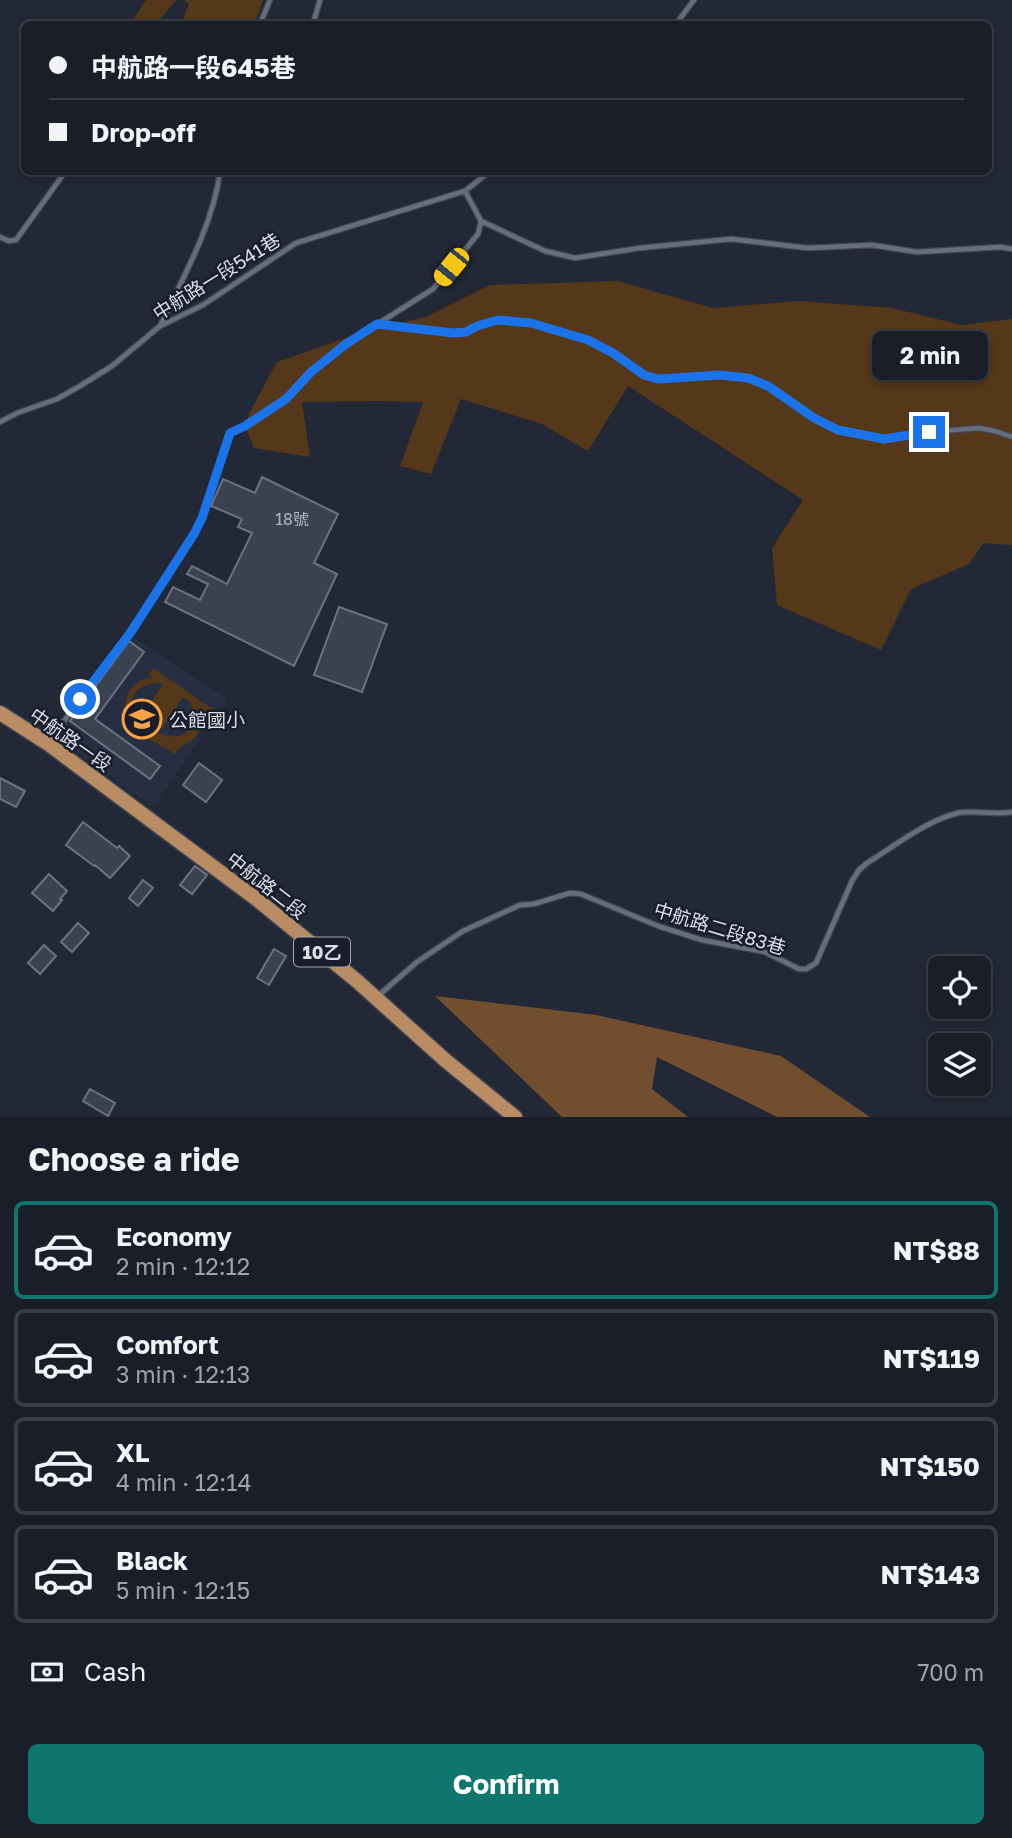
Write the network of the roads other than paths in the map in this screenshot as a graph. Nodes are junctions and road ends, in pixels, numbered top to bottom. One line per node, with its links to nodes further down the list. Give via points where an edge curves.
1 (270, 0): 4 (lane)
2 (320, 0): 5 (lane)
3 (694, 0): 6 (lane)
4 (261, 21)
5 (314, 21)
6 (678, 21)
7 (63, 175): 12 (lane, via 16,240)
8 (220, 175): 15 (lane, via 217,196)
9 (485, 175): 10 (lane)
10 (465, 191): 11 (lane); 15 (lane, 中航路一段541巷, via 296,243 203,304)
11 (481, 221): 13 (lane, via 545,251 575,258 731,239 808,248 872,245 917,252); 14 (lane, via 478,234 433,289)
12 (0, 237)
13 (1012, 249)
14 (377, 324): 17 (lane, via 453,333 498,320 531,323 588,340 658,379 748,378 838,430 884,439 979,428); 19 (lane, via 320,365 279,404 230,433 194,534 131,632)
15 (160, 326): 16 (lane, 中航路一段541巷, via 80,386)
16 (0, 422)
17 (1012, 437)
18 (0, 713): 19 (main road, 中航路一段 / 10乙)
19 (47, 743): 20 (main road, 中航路一段 / 10乙)
20 (120, 797): 22 (main road, 中航路二段 / 10乙, via 259,901)
21 (1012, 812): 22 (lane, 中航路二段83巷, via 958,813 943,818 867,863 852,881 816,963 806,970 765,952 702,940 570,893 520,905 463,931 417,962)
22 (376, 998): 23 (main road, 中航路二段 / 10乙)
23 (515, 1117)

